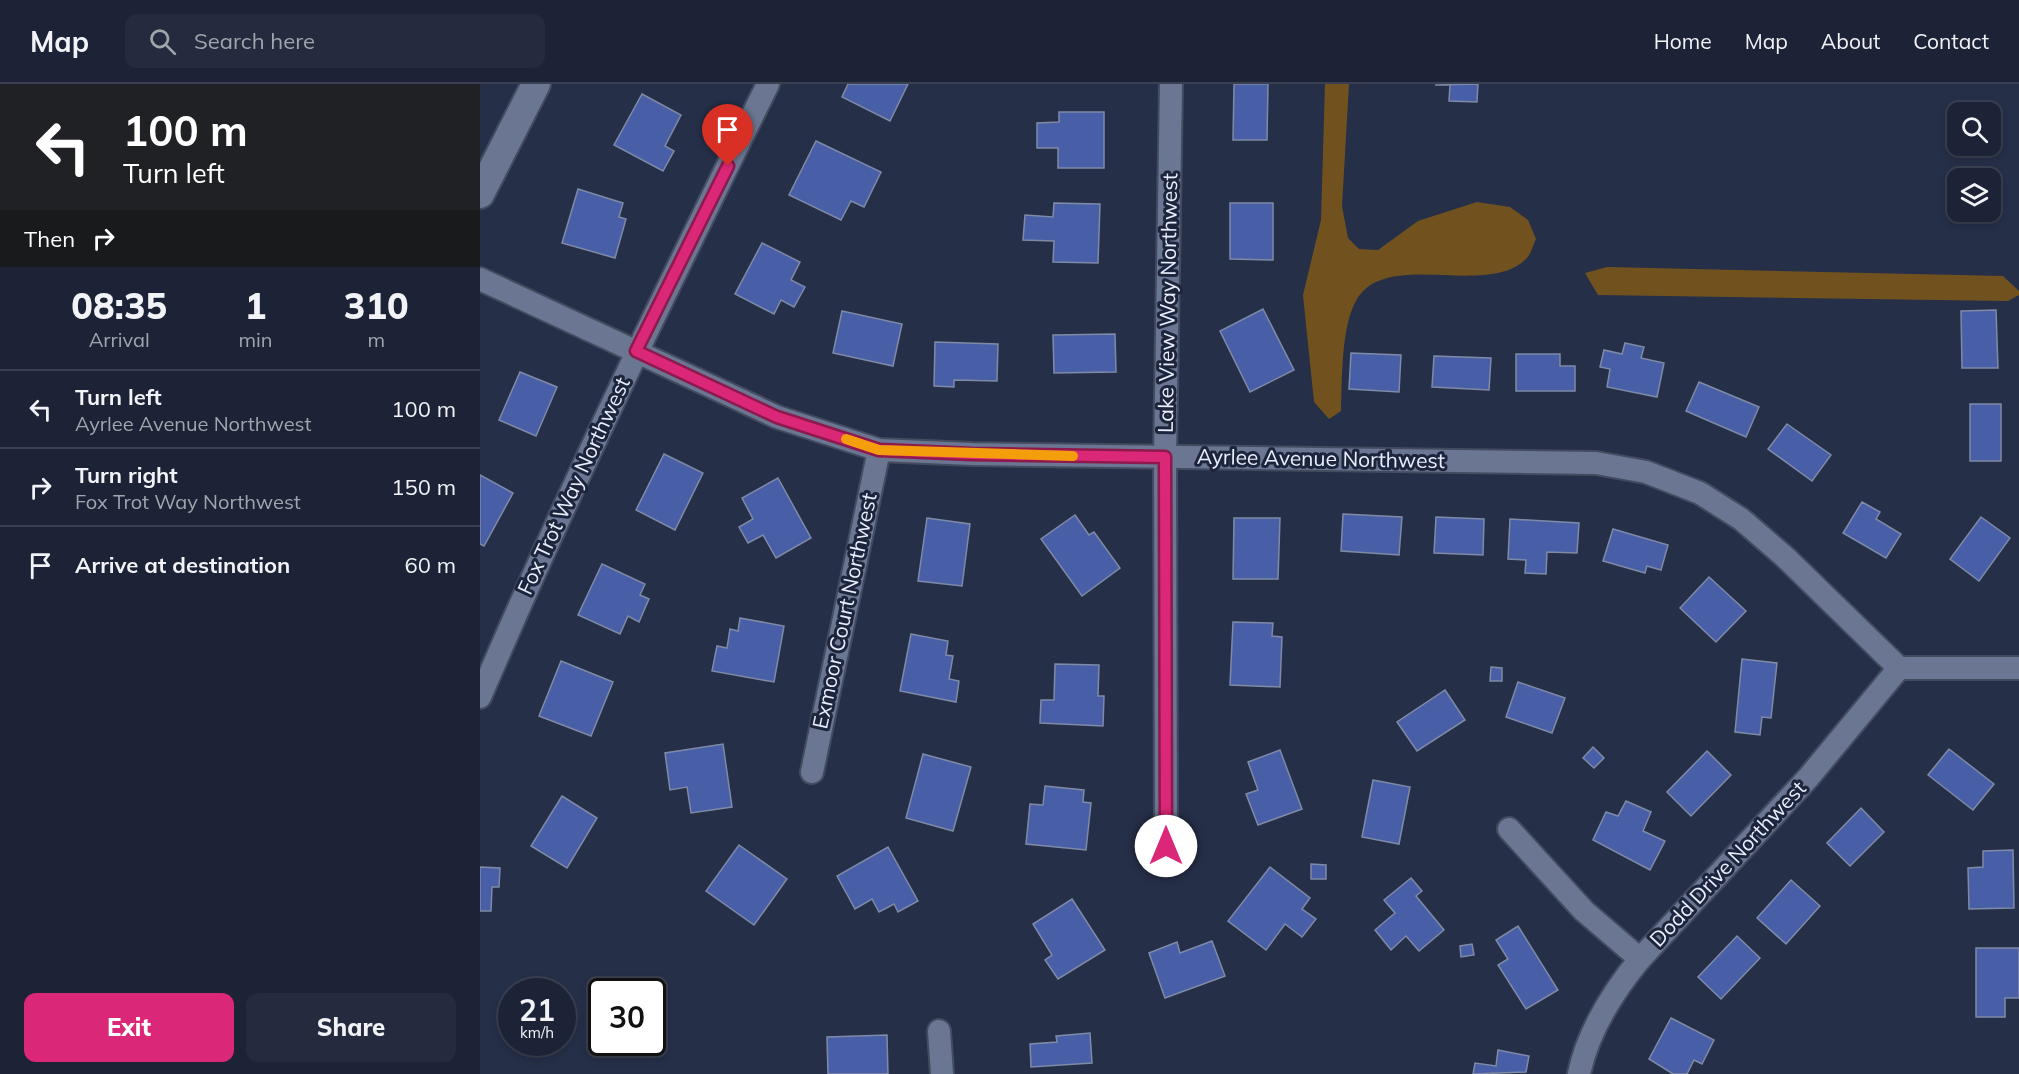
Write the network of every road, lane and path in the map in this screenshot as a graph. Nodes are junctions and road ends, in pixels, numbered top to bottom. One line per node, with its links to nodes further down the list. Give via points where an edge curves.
1 (536, 84): 4 (street)
2 (768, 84): 6 (street, Fox Trot Way Northwest)
3 (1171, 84): 8 (street, Lake View Way Northwest)
4 (480, 194)
5 (480, 279): 6 (street, Ayrlee Avenue Northwest)
6 (636, 351): 7 (street, Ayrlee Avenue Northwest, via 777,417); 11 (street, Fox Trot Way Northwest)
7 (879, 450): 8 (street, Ayrlee Avenue Northwest); 12 (street, Exmoor Court Northwest)
8 (1165, 457): 9 (street, Ayrlee Avenue Northwest, via 1596,463 1646,472 1700,493 1740,519 1785,557); 14 (street, Lake View Way Northwest)
9 (1899, 668): 10 (street); 15 (street, Dodd Drive Northwest, via 1808,778)
10 (2019, 668)
11 (480, 697)
12 (812, 772)
13 (1509, 829): 15 (street, via 1584,911)
14 (1166, 846)
15 (1640, 959): 18 (street, Dodd Drive Northwest, via 1618,986 1594,1028)
16 (939, 1031): 17 (street)
17 (942, 1074)
18 (1579, 1074)

